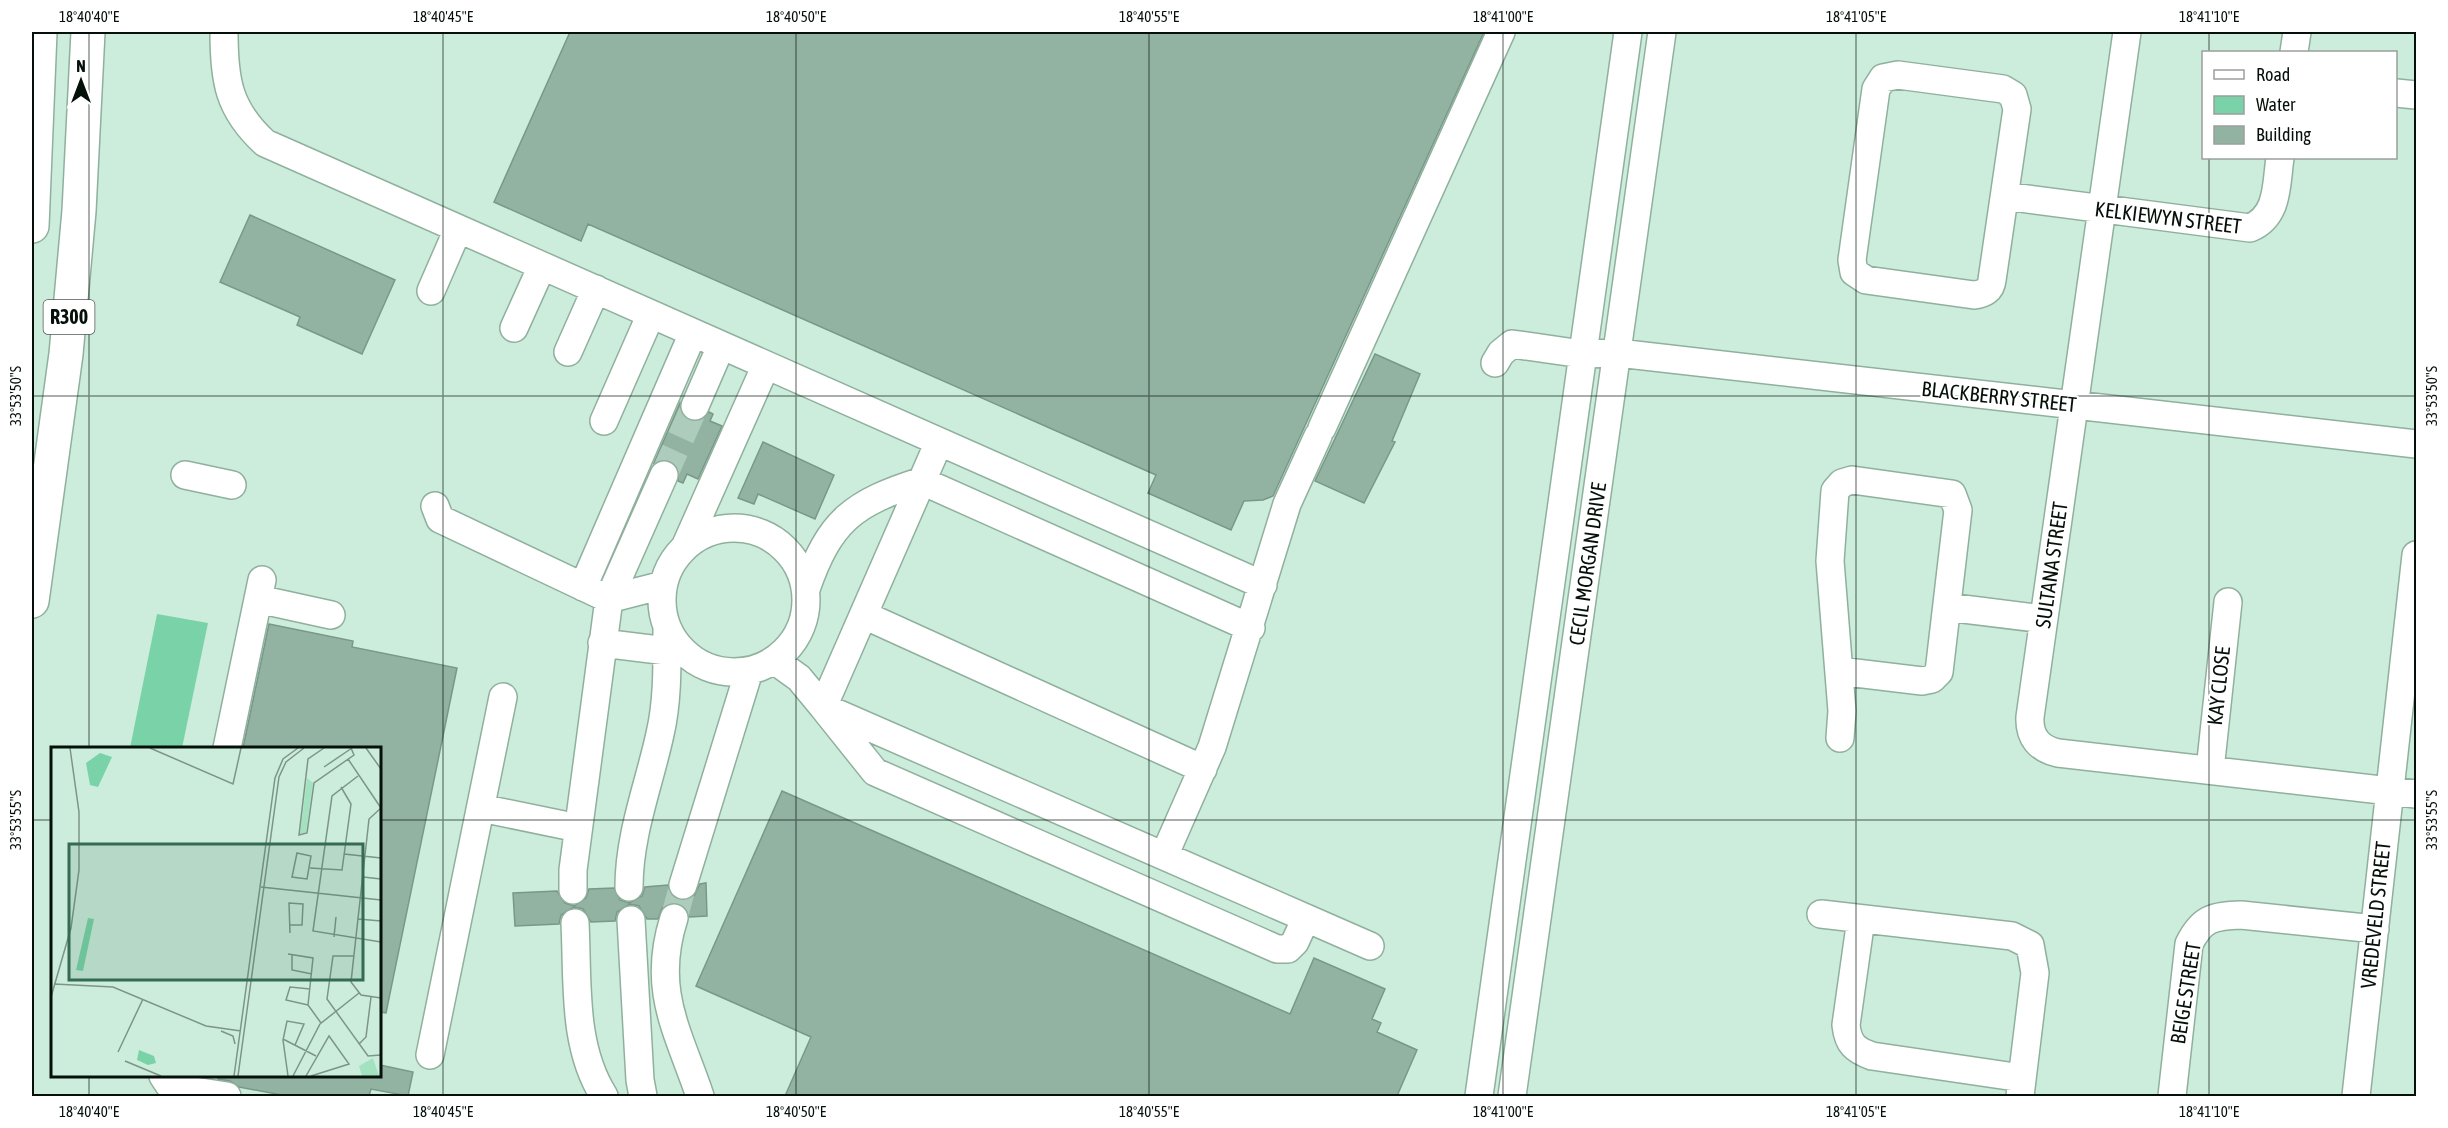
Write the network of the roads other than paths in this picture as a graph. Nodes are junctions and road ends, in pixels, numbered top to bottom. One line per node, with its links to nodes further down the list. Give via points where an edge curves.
1 (40, 32): 15 (highway)
2 (88, 32): 46 (highway, R300, via 79,211 67,342)
3 (224, 32): 16 (street, via 225,75 231,98 242,119 265,143)
4 (1501, 32): 42 (street, via 1287,504)
5 (1628, 32): 26 (street, CECIL MORGAN DRIVE)
6 (1662, 32): 25 (street, CECIL MORGAN DRIVE)
7 (2127, 32): 14 (street, SULTANA STREET)
8 (2297, 32): 9 (street)
9 (2294, 51)
10 (2397, 93): 11 (street)
11 (2416, 96)
12 (2280, 159): 14 (street, KELKIEWYN STREET, via 2271,211 2264,221 2250,228)
13 (2005, 196): 13 (street, via 1991,286 1984,293 1974,295 1859,277 1851,260 1880,81 1888,75 1898,75 2003,89 2013,95 2017,109); 14 (street, KELKIEWYN STREET)
14 (2102, 210): 30 (street, SULTANA STREET)
15 (32, 226)
16 (458, 229): 17 (street); 19 (street)
17 (542, 266): 18 (street); 21 (street)
18 (596, 289): 20 (street); 24 (street)
19 (431, 291)
20 (651, 314): 22 (street); 31 (street)
21 (514, 328)
22 (693, 333): 23 (street); 43 (street)
23 (722, 345): 28 (street); 29 (street)
24 (568, 352)
25 (1618, 353): 26 (street, BLACKBERRY STREET); 30 (street, BLACKBERRY STREET); 89 (street, CECIL MORGAN DRIVE)
26 (1582, 354): 27 (street, BLACKBERRY STREET, via 1512,344); 88 (street, CECIL MORGAN DRIVE)
27 (1495, 363)
28 (766, 365): 32 (street); 39 (street)
29 (694, 406)
30 (2074, 406): 33 (street, BLACKBERRY STREET); 51 (street, SULTANA STREET)
31 (604, 421)
32 (939, 442): 36 (street); 42 (street)
33 (2416, 444)
34 (664, 475): 45 (street)
35 (185, 476): 37 (street)
36 (922, 481): 44 (street, via 863,505 839,524 820,550); 50 (street); 53 (street)
37 (232, 485)
38 (435, 506): 43 (street, via 440,519)
39 (685, 547): 41 (street, via 667,571); 44 (street, via 719,529 758,532 790,554)
40 (2416, 555): 52 (street, VREDEVELD STREET)
41 (663, 585): 45 (street); 54 (street, via 662,614)
42 (1263, 585): 53 (street)
43 (583, 586): 45 (street)
44 (806, 589): 56 (street, via 803,621 787,649)
45 (609, 599): 55 (street)
46 (32, 602)
47 (2228, 602): 64 (street, KAY CLOSE)
48 (1947, 607): 51 (street); 58 (street, via 1941,668 1932,679); 58 (street, via 1956,498 1942,491 1852,480 1842,483 1833,496 1830,561)
49 (332, 615): 62 (street, via 260,589)
50 (864, 615): 60 (street); 63 (street)
51 (2044, 619): 64 (street, SULTANA STREET, via 2030,725 2041,747 2058,753)
52 (2413, 619): 65 (street, VREDEVELD STREET)
53 (1251, 628): 63 (street)
54 (667, 639): 55 (street); 57 (street, via 701,663 729,672); 71 (street, via 666,694 640,807)
55 (602, 643): 68 (street)
56 (774, 660): 57 (street); 60 (street, via 799,678)
57 (749, 671): 70 (street)
58 (1839, 671): 61 (street)
59 (503, 697): 67 (street)
60 (824, 707): 69 (street); 75 (street, via 875,772 1277,949 1288,949 1295,942)
61 (1840, 738)
62 (227, 747)
63 (1203, 769): 69 (street)
64 (2210, 770): 65 (street, SULTANA STREET)
65 (2390, 791): 66 (street, SULTANA STREET); 79 (street, VREDEVELD STREET)
66 (2416, 794)
67 (481, 808): 68 (street); 81 (street)
68 (578, 828): 72 (street)
69 (1164, 856): 75 (street)
70 (682, 885)
71 (629, 887)
72 (573, 890)
73 (1821, 914): 76 (street)
74 (674, 918): 87 (street, via 666,948 665,981 674,1030)
75 (1306, 918): 80 (street)
76 (1862, 919): 83 (street, via 1846,1025 1847,1039 1856,1050); 83 (street, via 2012,936 2030,945 2035,973)
77 (631, 920): 86 (street)
78 (575, 923): 85 (street, via 583,1047 590,1072)
79 (2375, 929): 90 (street, BEIGE STREET, via 2241,915 2201,924 2189,944); 91 (street, VREDEVELD STREET)
80 (1370, 946)
81 (430, 1055)
82 (164, 1077): 84 (street, via 175,1088)
83 (2021, 1087)
84 (227, 1096)
85 (604, 1096)
86 (644, 1096)
87 (700, 1096)
88 (1479, 1096)
89 (1512, 1096)
90 (2172, 1096)
91 (2356, 1096)

